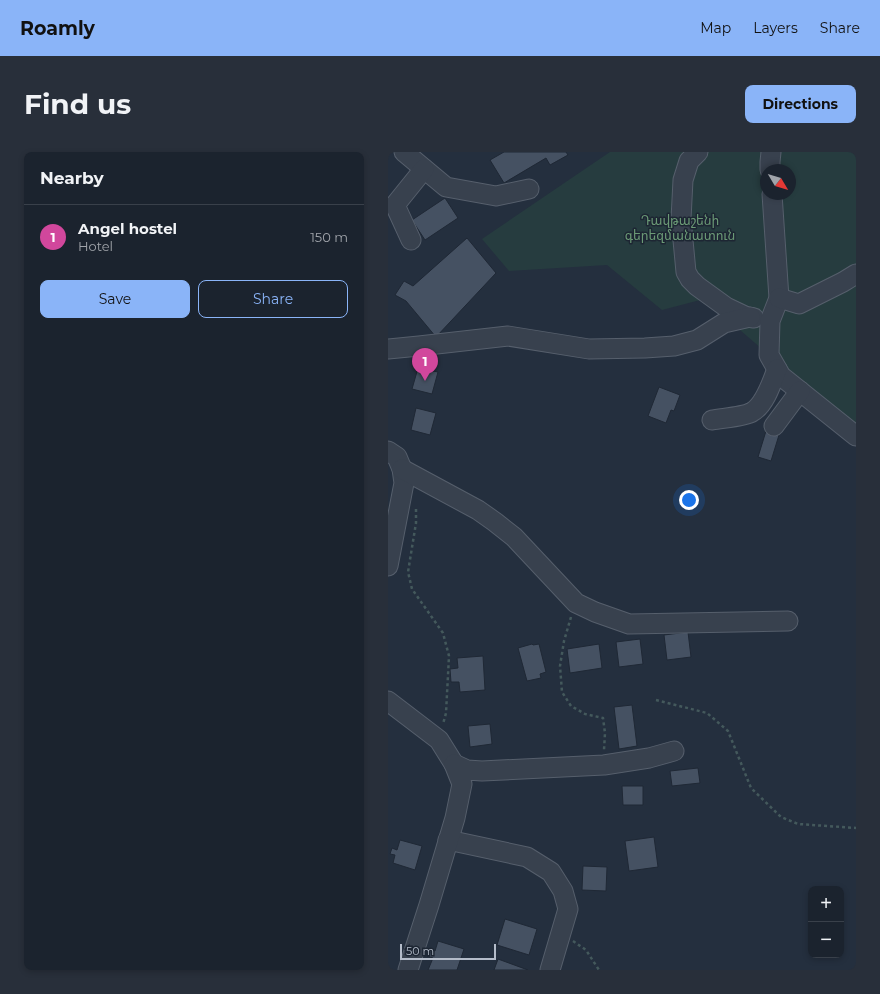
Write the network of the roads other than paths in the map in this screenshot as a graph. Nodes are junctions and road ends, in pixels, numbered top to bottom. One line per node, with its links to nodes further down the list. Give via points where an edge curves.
1 (404, 152): 5 (street)
2 (698, 152): 11 (street, via 689,161 683,180 681,219 686,272 697,286 726,307)
3 (771, 152): 4 (street)
4 (770, 164)
5 (424, 169): 6 (street, via 446,187 496,196); 8 (street, via 395,205)
6 (529, 189)
7 (772, 200): 10 (street)
8 (411, 240)
9 (856, 274): 10 (street, via 799,304)
10 (778, 298): 12 (street)
11 (750, 318): 12 (street); 13 (street, via 724,324 697,340 674,346 588,349 508,336)
12 (770, 321): 14 (street, via 769,355)
13 (388, 349)
14 (777, 369): 15 (street, via 781,376); 16 (street, via 768,392 752,413)
15 (800, 391): 17 (street); 18 (street)
16 (712, 420)
17 (774, 426)
18 (856, 436)
19 (388, 451): 20 (street, via 397,457)
20 (402, 469): 21 (street, via 404,483); 22 (street, via 478,510 495,522 514,538 576,603 595,612 629,624)
21 (388, 566)
22 (788, 622)
23 (388, 701): 25 (street, via 439,740)
24 (674, 751): 25 (street, via 604,765 482,771 467,770)
25 (454, 764): 26 (street, via 462,784)
26 (448, 840): 27 (street); 28 (street, via 526,858 551,872 563,890 568,909)
27 (408, 970)
28 (550, 970)

